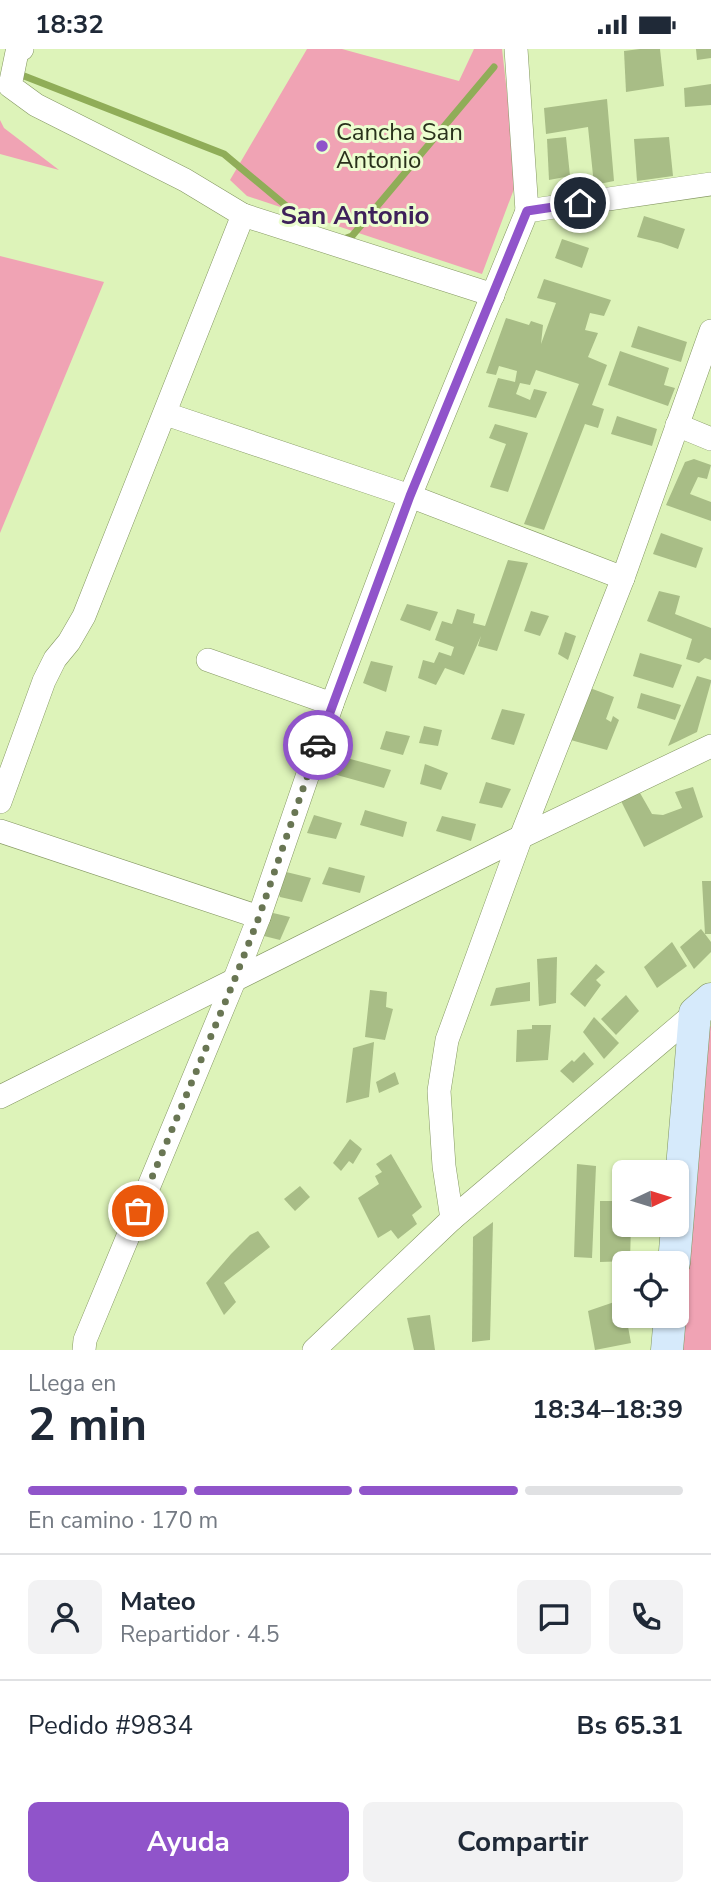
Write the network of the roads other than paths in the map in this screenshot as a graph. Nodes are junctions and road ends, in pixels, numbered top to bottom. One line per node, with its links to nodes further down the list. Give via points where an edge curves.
1 (22, 49): 5 (street, via 17,52 10,86 36,105 185,180)
2 (516, 49): 4 (street)
3 (711, 184): 4 (street)
4 (527, 211): 6 (street)
5 (243, 215): 6 (street); 8 (street)
6 (493, 295): 11 (street)
7 (711, 331): 9 (street)
8 (166, 414): 11 (street); 16 (street, via 84,616 44,681)
9 (677, 425): 10 (street); 12 (street)
10 (711, 439)
11 (410, 496): 12 (street); 14 (street)
12 (623, 578): 18 (street)
13 (208, 660): 14 (street)
14 (332, 704): 19 (street)
15 (711, 746): 18 (street)
16 (0, 802)
17 (0, 831): 19 (street)
18 (521, 837): 20 (street); 23 (street, via 447,1040 439,1091 443,1167)
19 (259, 917): 20 (street)
20 (234, 981): 22 (street); 26 (street)
21 (703, 1006): 23 (street); 24 (main road)
22 (0, 1097)
23 (452, 1219): 27 (street)
24 (675, 1251)
25 (669, 1328): 28 (main road)
26 (84, 1350)
27 (314, 1350)
28 (667, 1350)

